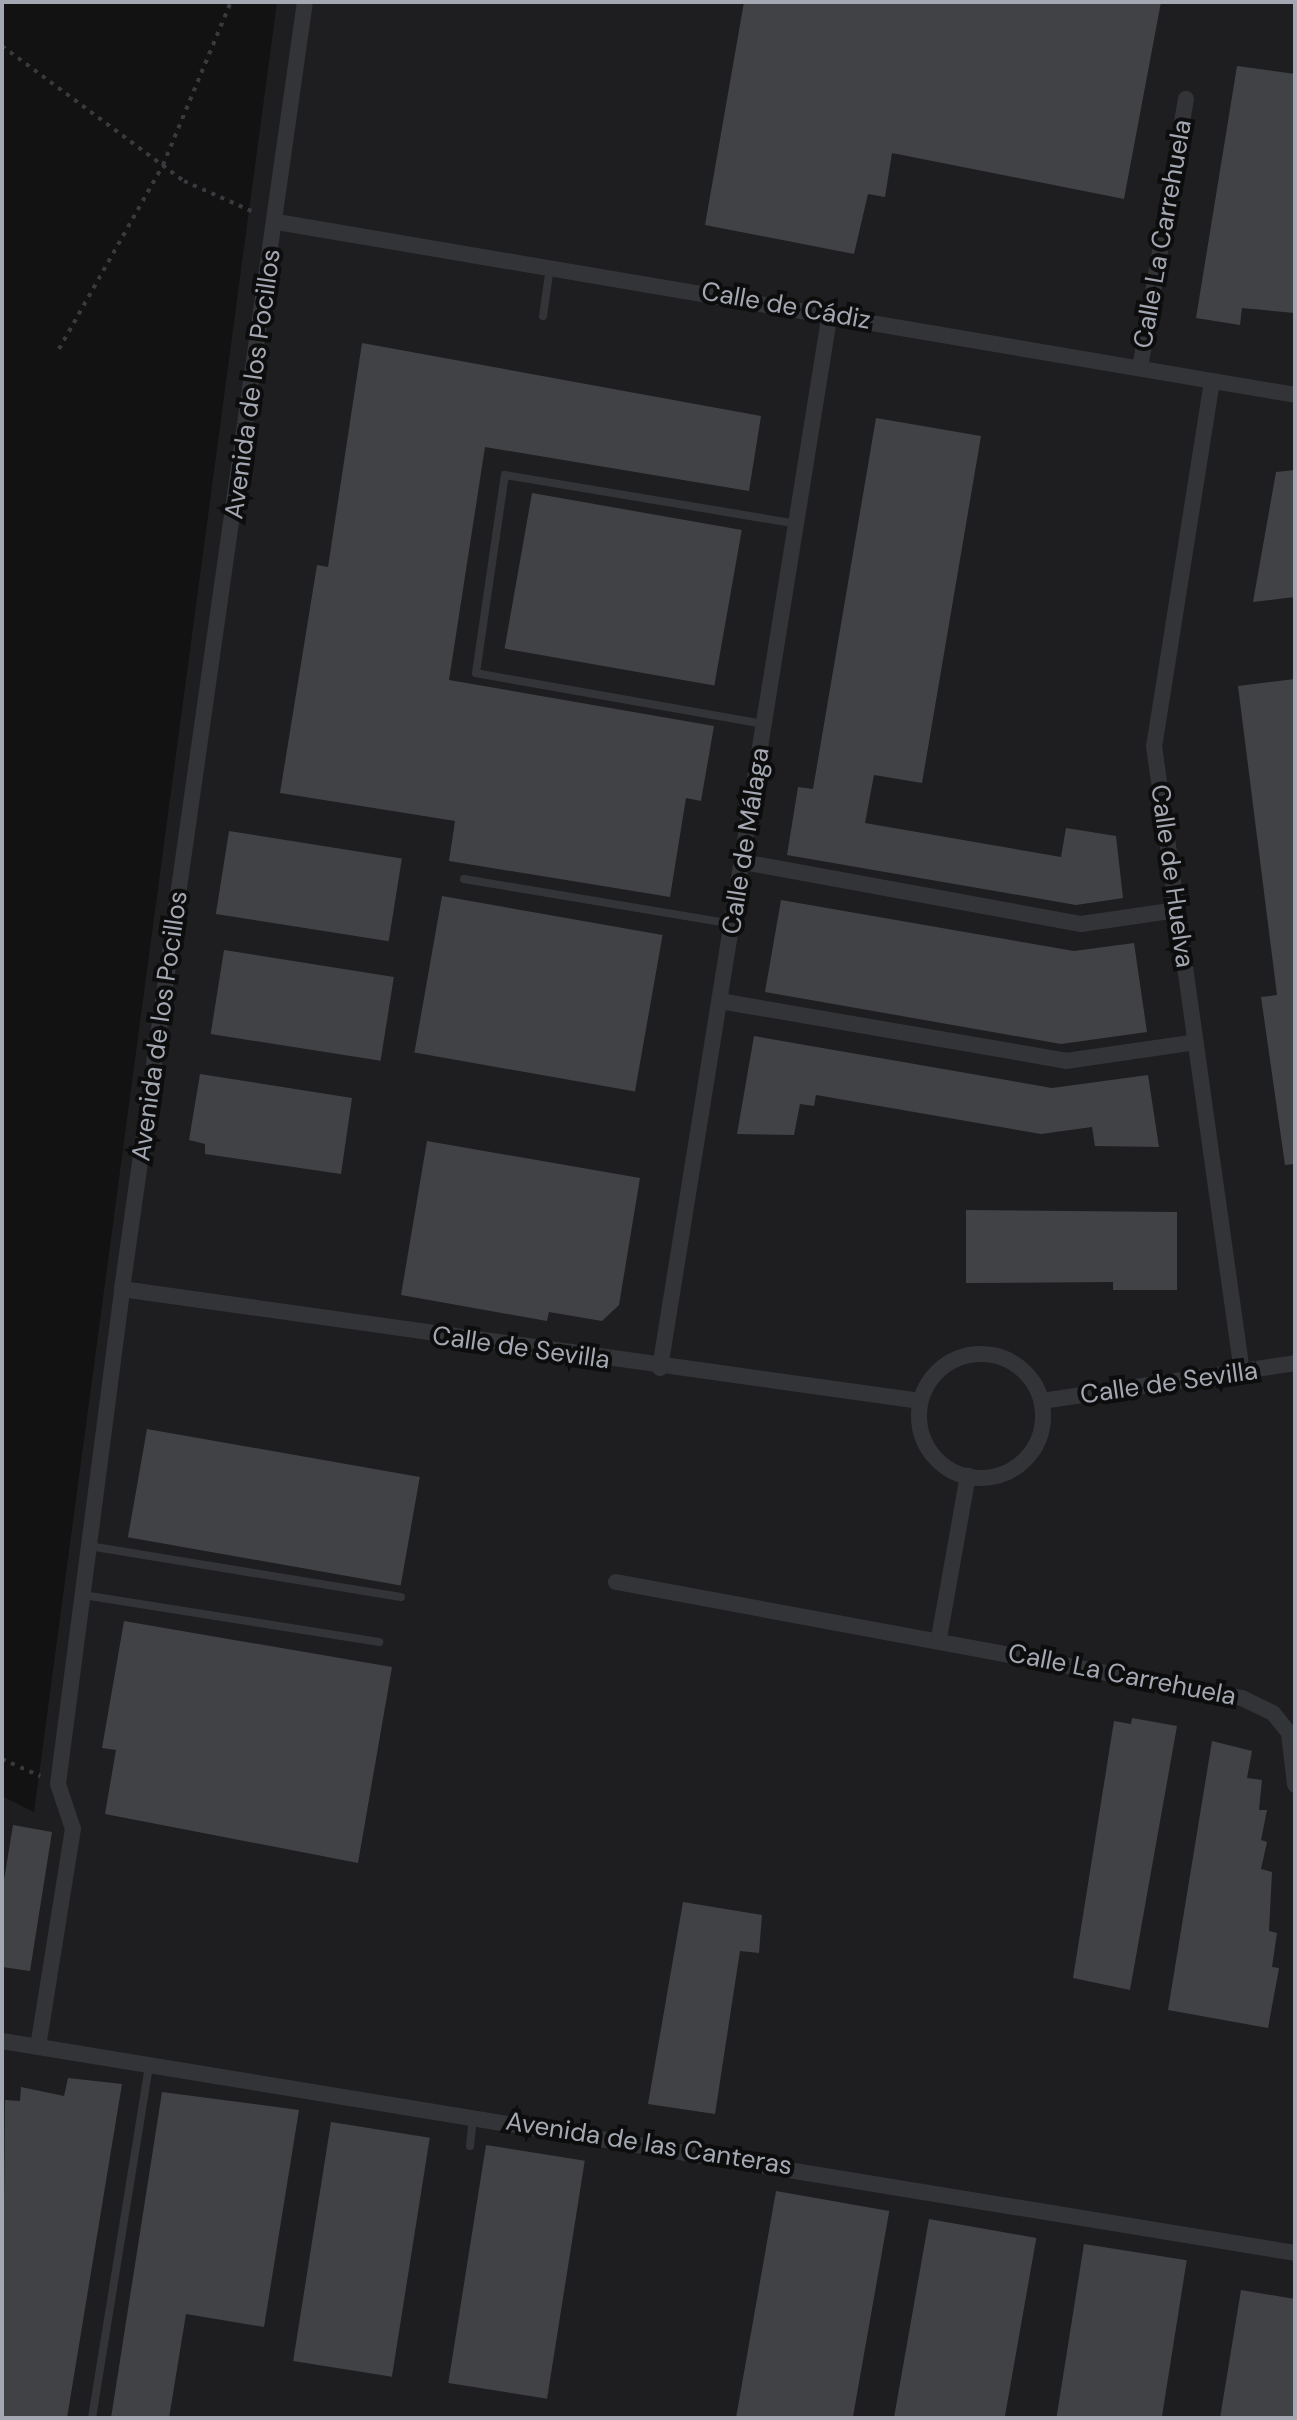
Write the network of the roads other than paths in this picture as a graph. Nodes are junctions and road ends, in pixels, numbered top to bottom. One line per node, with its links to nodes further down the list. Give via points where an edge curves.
1 (305, 2): 3 (street, Avenida de los Pocillos)
2 (1186, 99): 7 (street, Calle La Carrehuela)
3 (277, 222): 4 (street, Calle de Cádiz); 18 (street, Avenida de los Pocillos)
4 (550, 267): 5 (street, Calle de Cádiz); 6 (lane)
5 (830, 313): 7 (street, Calle de Cádiz); 10 (street, Calle de Málaga)
6 (543, 316)
7 (1140, 368): 8 (street, Calle de Cádiz)
8 (1212, 381): 9 (street, Calle de Cádiz); 14 (street, Calle de Huelva, via 1154,746)
9 (1295, 395)
10 (797, 524): 11 (street, Calle de Málaga); 11 (lane, via 505,475 476,673)
11 (765, 724): 12 (street, Calle de Málaga)
12 (743, 862): 14 (street, via 1081,924); 15 (street, Calle de Málaga)
13 (464, 879): 15 (lane)
14 (1177, 910): 17 (street, Calle de Huelva)
15 (732, 924): 16 (street, Calle de Málaga)
16 (720, 1001): 17 (street, via 1066,1061); 20 (street, Calle de Málaga)
17 (1196, 1042): 21 (street, Calle de Huelva)
18 (122, 1289): 20 (street, Calle de Sevilla); 25 (street, Avenida de los Pocillos)
19 (1295, 1363): 21 (street, Calle de Sevilla)
20 (660, 1368): 22 (street, Calle de Sevilla)
21 (1242, 1372): 23 (street, Calle de Sevilla)
22 (920, 1401): 23 (street, via 943,1367 981,1353 1020,1367); 24 (street, via 922,1438 932,1455)
23 (1042, 1401): 24 (street, via 1031,1455 1000,1475)
24 (968, 1476): 29 (street)
25 (89, 1546): 27 (street, Avenida de los Pocillos); 28 (lane)
26 (616, 1582): 29 (street, Calle La Carrehuela)
27 (83, 1595): 30 (lane); 33 (street, Avenida de los Pocillos, via 58,1784 73,1829)
28 (401, 1597)
29 (939, 1638): 31 (street, Calle La Carrehuela, via 1242,1698 1273,1713 1289,1733)
30 (379, 1642)
31 (1295, 1785)
32 (2, 2041): 33 (street, Avenida de las Canteras)
33 (38, 2047): 34 (street, Avenida de las Canteras)
34 (149, 2065): 35 (street, Avenida de las Canteras); 38 (lane)
35 (474, 2116): 36 (lane); 37 (street, Avenida de las Canteras)
36 (470, 2146)
37 (1295, 2253)
38 (92, 2418)

